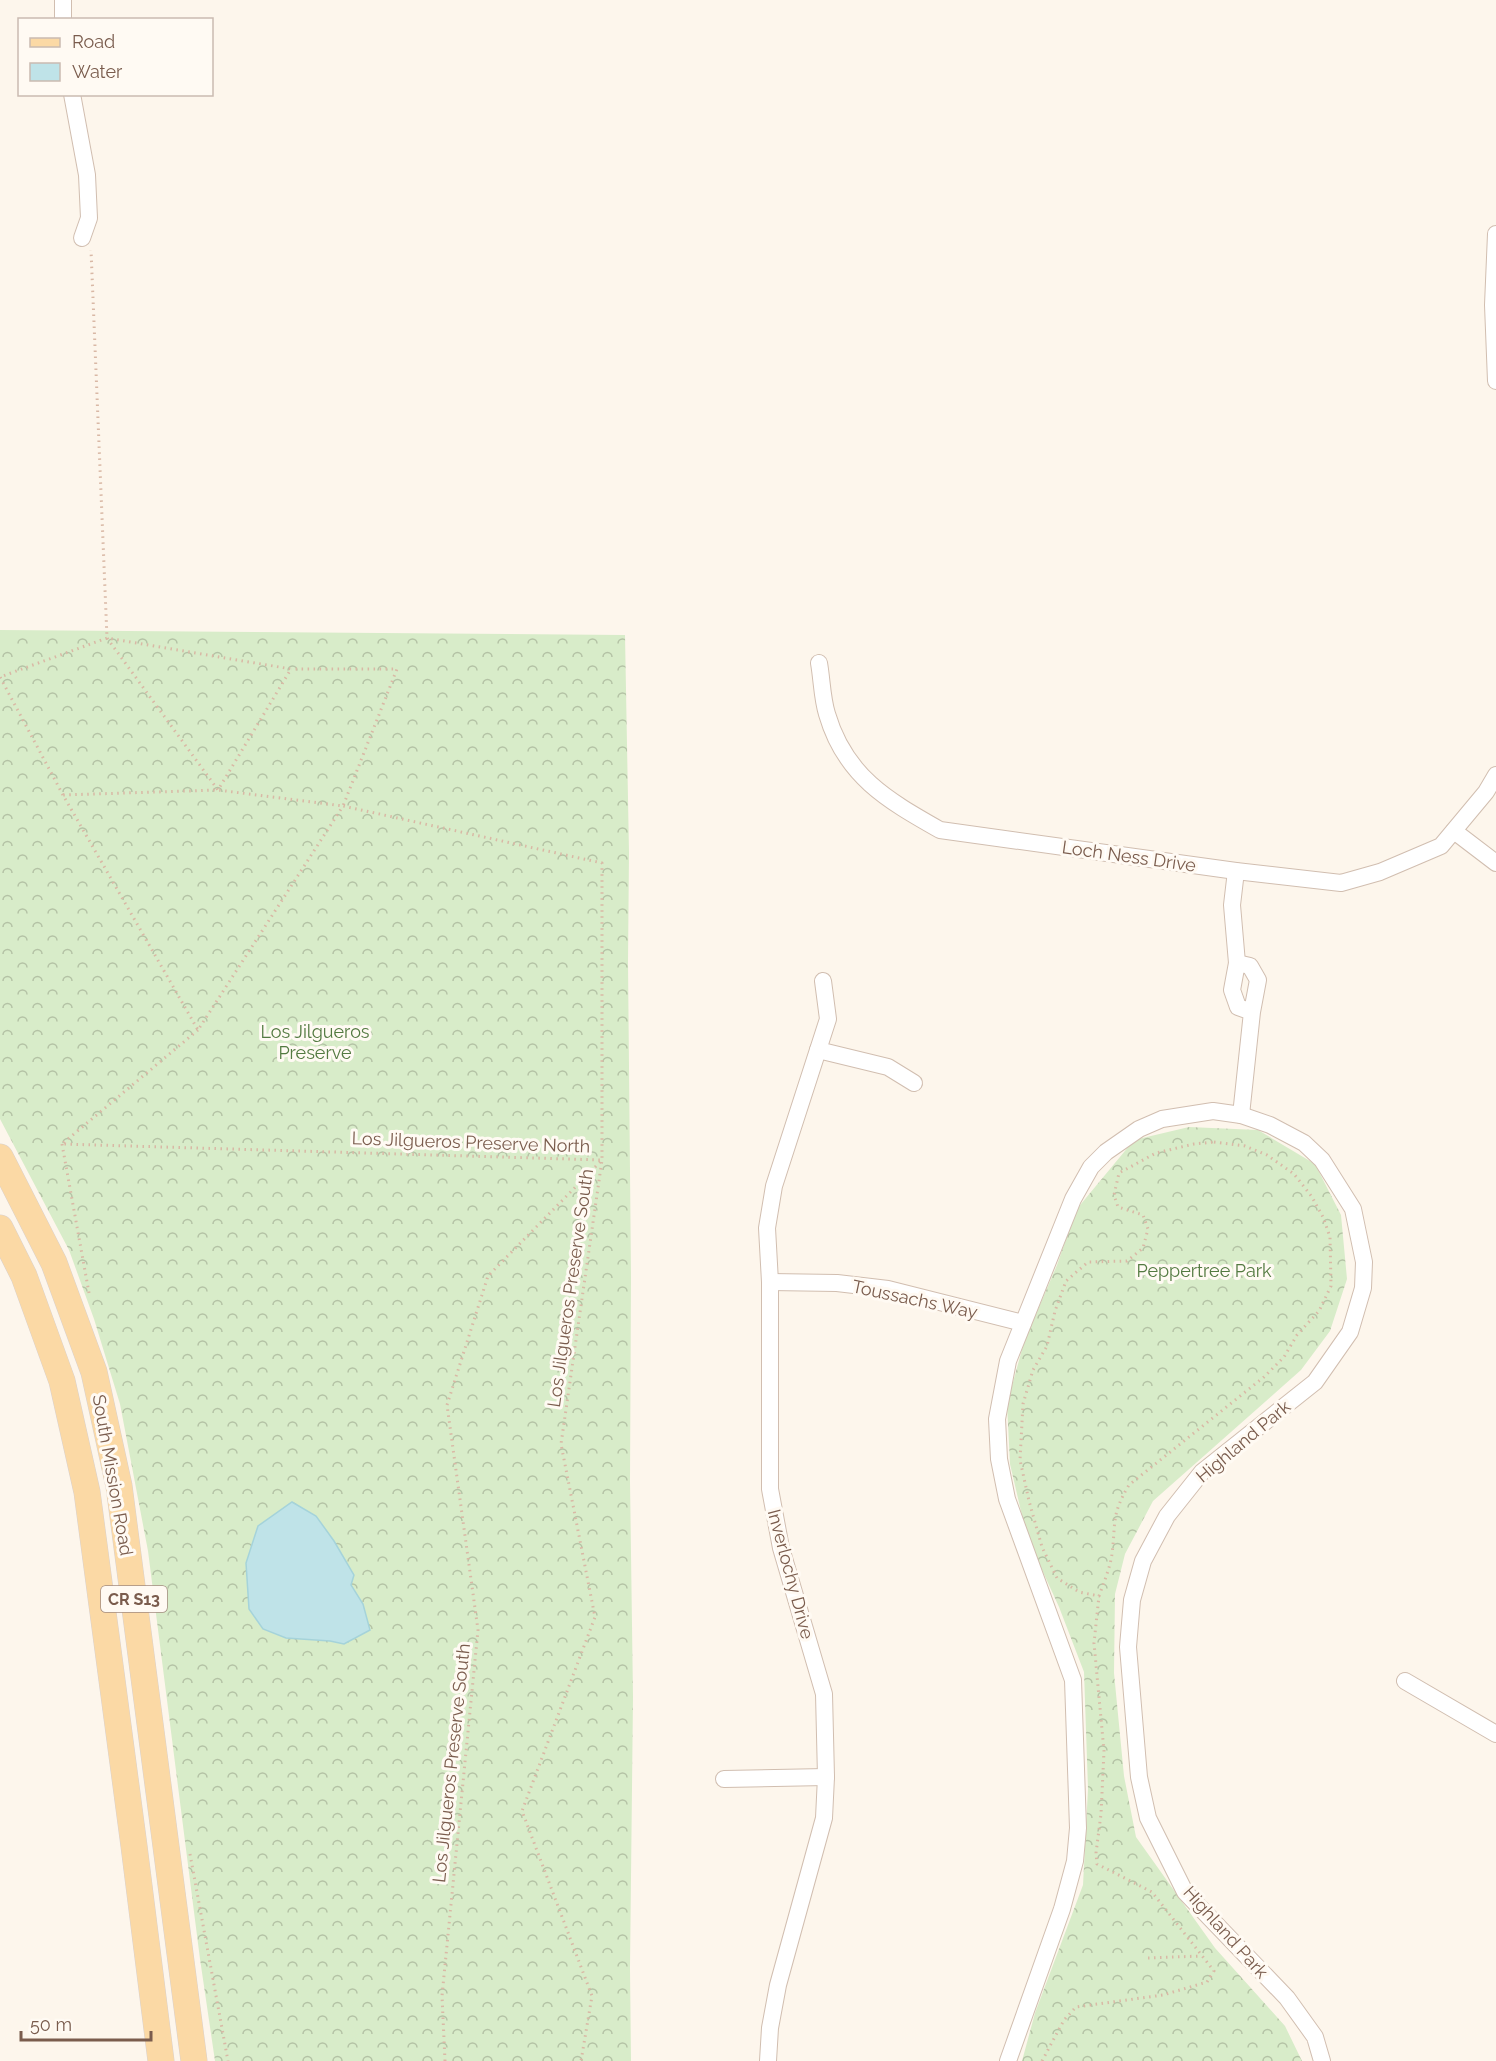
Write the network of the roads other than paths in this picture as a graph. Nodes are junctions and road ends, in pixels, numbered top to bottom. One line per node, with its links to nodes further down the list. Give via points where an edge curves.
1 (63, 0): 2 (street)
2 (63, 18)
3 (72, 96): 5 (street, via 87,176 89,218)
4 (1496, 234): 6 (street)
5 (82, 238)
6 (1496, 381)
7 (819, 663): 11 (street, Loch Ness Drive, via 827,714 844,752 867,783 940,830)
8 (1496, 775): 9 (street, Loch Ness Drive)
9 (1454, 831): 10 (street); 11 (street, Loch Ness Drive, via 1441,846 1380,872 1341,883)
10 (1496, 862)
11 (1236, 871): 12 (street, via 1232,905)
12 (1237, 963): 14 (street, via 1232,990 1238,1007); 14 (street, via 1250,966 1258,980)
13 (823, 981): 15 (street, Inverlochy Drive, via 828,1019)
14 (1252, 1012): 17 (street)
15 (818, 1050): 16 (street, via 888,1067); 20 (street, Inverlochy Drive, via 774,1186 766,1228)
16 (914, 1083)
17 (1241, 1114): 21 (street, Highland Park, via 1213,1111 1162,1119 1139,1129 1106,1152 1091,1167 1073,1199); 30 (street, Highland Park, via 1304,1143 1322,1160 1353,1209 1364,1262 1363,1288 1350,1332 1315,1382 1202,1472 1167,1516 1143,1561 1132,1600 1128,1647 1139,1777 1149,1818 1185,1892 1287,1998 1315,2037)
18 (0, 1157): 27 (main road, South Mission Road / CR S13, via 54,1263 94,1372 116,1475)
19 (0, 1228): 26 (main road, South Mission Road / CR S13, via 24,1276 63,1381 87,1492)
20 (770, 1282): 21 (street, Toussachs Way, via 888,1289); 24 (street, Inverlochy Drive, via 770,1490 781,1548 824,1694)
21 (1023, 1323): 29 (street, Highland Park, via 1008,1361 997,1419 999,1459 1006,1499 1073,1680 1078,1828 1075,1861 1062,1910)
22 (1405, 1681): 23 (street)
23 (1496, 1734)
24 (826, 1777): 25 (street); 28 (street, Inverlochy Drive, via 824,1818 778,1985)
25 (724, 1779)
26 (161, 2061)
27 (194, 2061)
28 (768, 2061)
29 (1008, 2061)
30 (1322, 2061)

